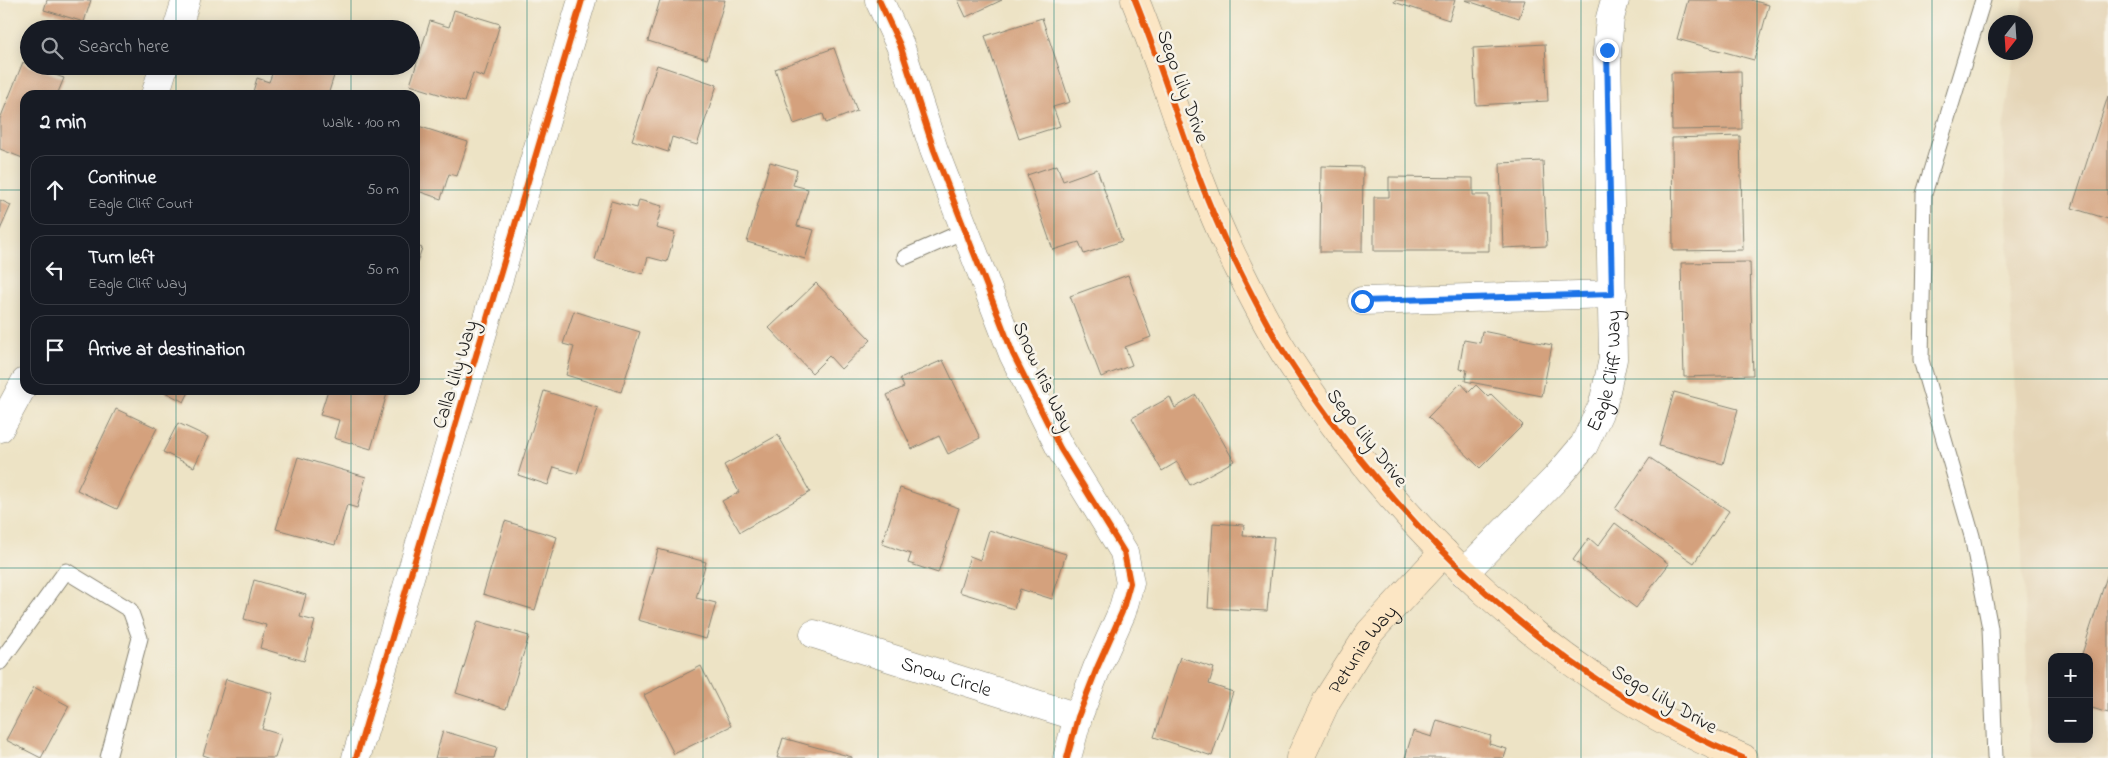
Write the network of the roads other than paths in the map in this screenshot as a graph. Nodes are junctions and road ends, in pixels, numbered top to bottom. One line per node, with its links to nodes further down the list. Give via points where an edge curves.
1 (186, 0): 7 (street)
2 (582, 0): 22 (street, Calla Lily Way)
3 (879, 0): 10 (street, Snow Iris Way, via 900,45)
4 (1135, 0): 16 (street, Sego Lily Drive, via 1231,253 1286,356 1359,458)
5 (1615, 0): 12 (street, Eagle Cliff Way, via 1607,50)
6 (1983, 0): 26 (lane, via 1924,194 1921,360 1972,536 1990,628)
7 (180, 20)
8 (161, 75): 9 (street)
9 (157, 90)
10 (964, 231): 11 (lane); 20 (street, Snow Iris Way, via 1013,354 1060,448 1124,552 1130,583 1122,612)
11 (905, 257)
12 (1612, 294): 13 (street); 17 (street, Eagle Cliff Way, via 1613,359 1603,404 1584,445)
13 (1362, 301)
14 (20, 391): 15 (street)
15 (0, 428)
16 (1444, 552): 17 (street, Sego Lily Drive); 24 (street, Petunia Way, via 1370,632 1327,700)
17 (1464, 573): 25 (street, Sego Lily Drive, via 1552,648 1634,703)
18 (814, 634): 20 (street, Snow Circle)
19 (0, 662): 21 (lane, via 66,571 130,610 140,638)
20 (1078, 717): 23 (street, Snow Iris Way)
21 (108, 758)
22 (356, 758)
23 (1067, 758)
24 (1300, 758)
25 (1743, 758)
26 (1995, 758)

